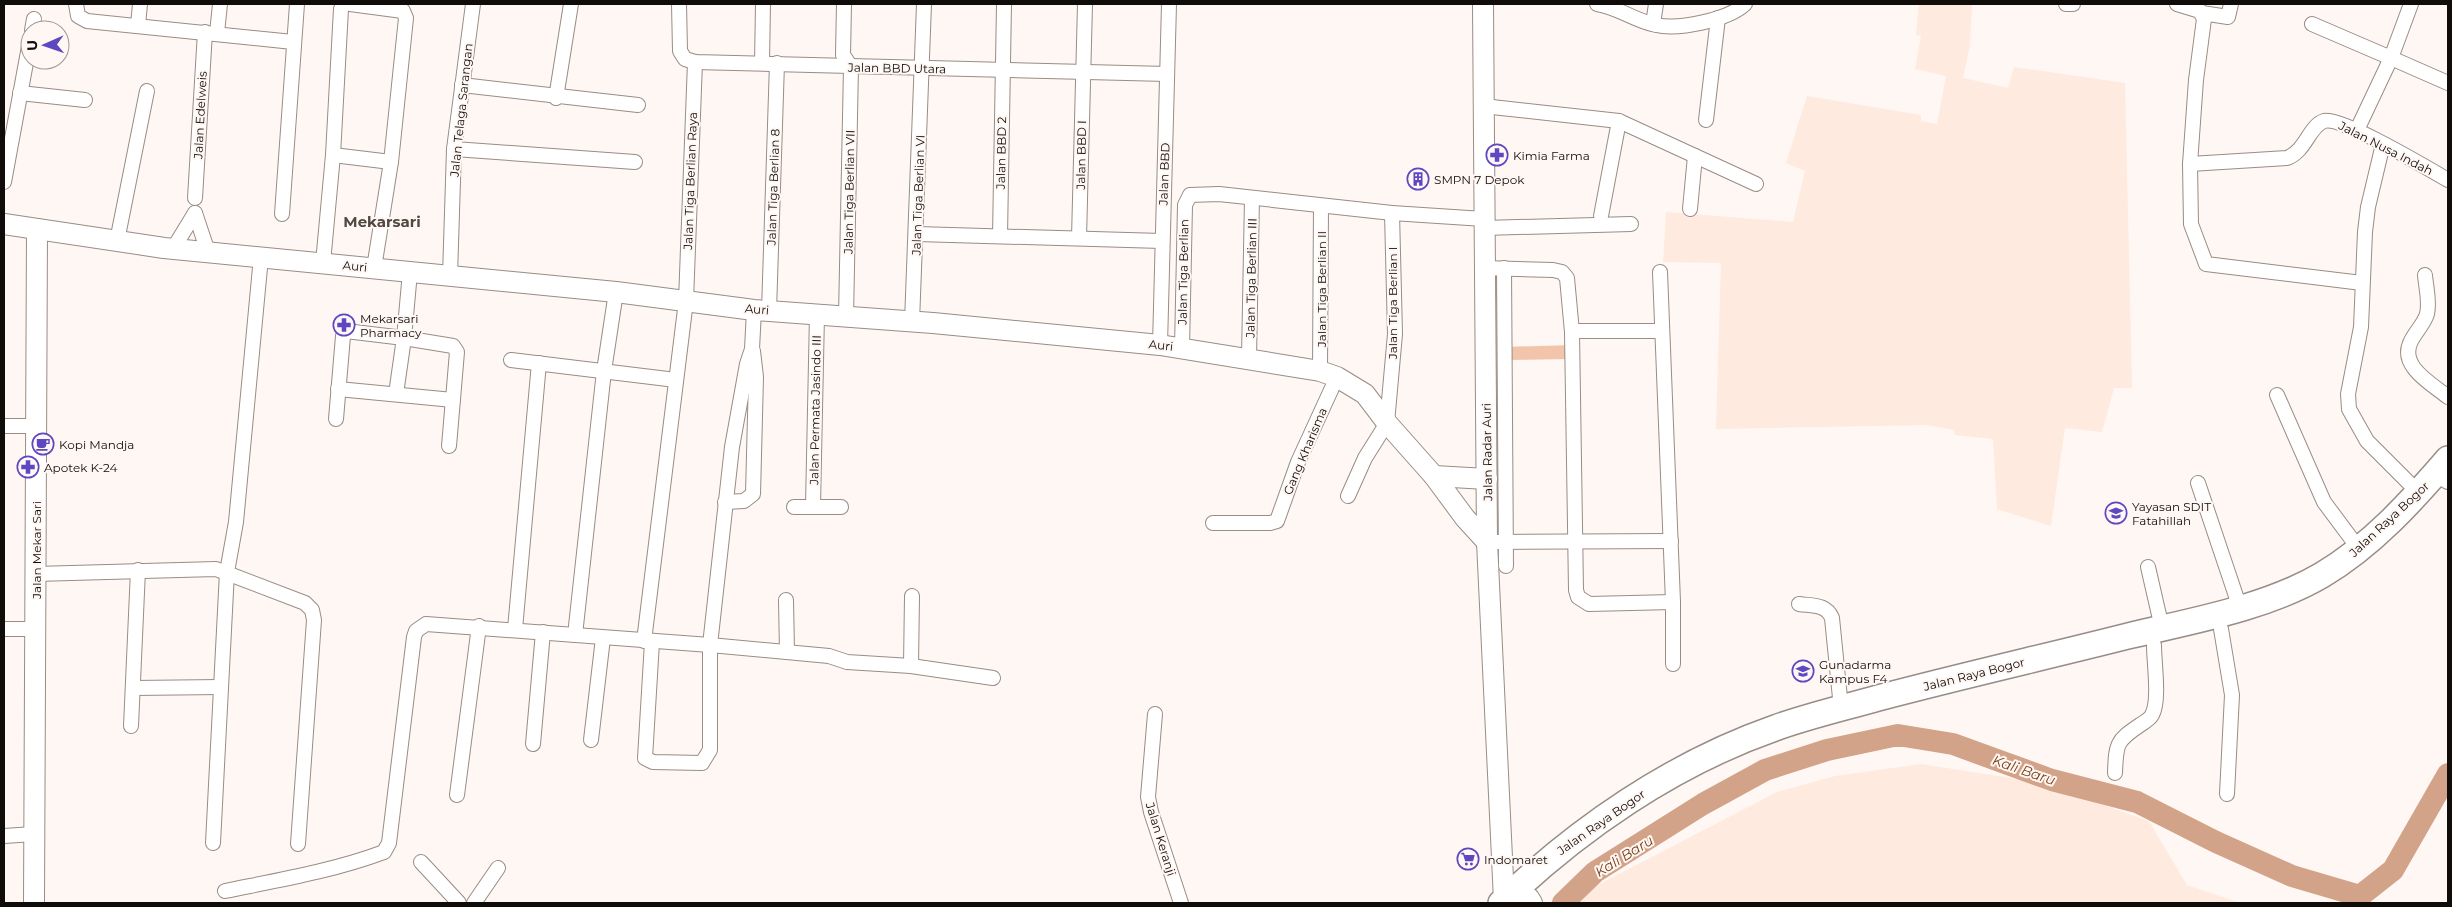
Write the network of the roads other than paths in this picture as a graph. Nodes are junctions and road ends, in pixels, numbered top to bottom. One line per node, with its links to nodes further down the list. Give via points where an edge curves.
1 (140, 4): 27 (street)
2 (220, 4): 30 (street, Jalan Edelweis)
3 (297, 4): 31 (street)
4 (343, 4): 56 (street)
5 (350, 4): 58 (street, via 403,11 405,14)
6 (473, 4): 43 (street, Jalan Telaga Sarangan)
7 (571, 4): 46 (street)
8 (679, 4): 33 (street, via 680,51 685,58)
9 (763, 4): 34 (street)
10 (844, 4): 36 (street, Jalan Tiga Berlian VII, via 844,55)
11 (924, 4): 37 (street, Jalan Tiga Berlian VI)
12 (1004, 4): 39 (street, Jalan BBD 2)
13 (1085, 4): 40 (street, Jalan BBD I)
14 (1168, 4): 41 (street, Jalan BBD)
15 (1483, 4): 49 (street, Jalan Radar Auri)
16 (1597, 4): 28 (street)
17 (1656, 4): 28 (street)
18 (1745, 4): 26 (street, via 1737,11)
19 (2066, 4): 20 (street)
20 (2073, 4)
21 (2177, 4): 25 (street)
22 (2231, 4): 25 (street, via 2228,17)
23 (2410, 4): 32 (street)
24 (76, 6): 27 (street, via 83,20)
25 (2202, 13): 60 (street, via 2204,22)
26 (1718, 18): 28 (street, via 1677,25); 50 (street)
27 (138, 24): 30 (street)
28 (1653, 24)
29 (2312, 24): 32 (street)
30 (211, 33): 31 (street); 64 (street, Jalan Edelweis)
31 (293, 42): 69 (street)
32 (2390, 58): 42 (street); 53 (street)
33 (695, 62): 34 (street, Jalan BBD Utara); 93 (street, Jalan Tiga Berlian Raya)
34 (762, 63): 35 (street, Jalan BBD Utara)
35 (777, 63): 36 (street, Jalan BBD Utara); 94 (street, Jalan Tiga Berlian 8)
36 (851, 67): 37 (street, Jalan BBD Utara); 96 (street, Jalan Tiga Berlian VII)
37 (923, 69): 39 (street, Jalan BBD Utara); 76 (street, Jalan Tiga Berlian VI)
38 (24, 70): 45 (street)
39 (1002, 70): 40 (street, Jalan BBD Utara); 77 (street, Jalan BBD 2)
40 (1083, 72): 41 (street, Jalan BBD Utara); 78 (street, Jalan BBD I)
41 (1167, 74): 80 (street, Jalan BBD)
42 (2448, 83)
43 (462, 85): 46 (street); 55 (street, Jalan Telaga Sarangan)
44 (147, 91): 79 (street)
45 (20, 92): 47 (street); 52 (street)
46 (556, 98): 48 (street)
47 (85, 100)
48 (638, 106)
49 (1483, 106): 51 (street); 72 (street, Jalan Radar Auri)
50 (1706, 120)
51 (1619, 121): 57 (street); 70 (street)
52 (9, 124): 62 (street)
53 (2357, 130): 54 (street, Jalan Nusa Indah); 60 (street, Jalan Nusa Indah, via 2339,122 2325,121 2300,151 2287,158)
54 (2383, 144): 61 (street, Jalan Nusa Indah); 91 (street, via 2368,207)
55 (454, 149): 59 (street); 90 (street, Jalan Telaga Sarangan)
56 (333, 155): 58 (street); 84 (street)
57 (1695, 156): 63 (street); 67 (street)
58 (391, 162): 85 (street)
59 (635, 162)
60 (2190, 164): 91 (street, via 2191,224 2206,264)
61 (2448, 180)
62 (4, 182)
63 (1756, 184)
64 (195, 198)
65 (1252, 198): 66 (street); 102 (street, Jalan Tiga Berlian, via 1193,194 1187,198 1184,205); 104 (street, Jalan Tiga Berlian III)
66 (1321, 206): 68 (street); 108 (street, Jalan Tiga Berlian II)
67 (1690, 209)
68 (1392, 213): 72 (street); 116 (street, Jalan Tiga Berlian I, via 1395,334)
69 (282, 214)
70 (1601, 216)
71 (1551, 219): 72 (street)
72 (1484, 223): 74 (street); 86 (street, Jalan Radar Auri)
73 (4, 224): 75 (street)
74 (1631, 224)
75 (37, 229): 79 (street, Auri); 118 (street, Jalan Mekar Sari)
76 (917, 234): 77 (street); 97 (street, Jalan Tiga Berlian VI)
77 (1000, 236): 78 (street)
78 (1079, 238): 80 (street)
79 (116, 241): 81 (street, Auri)
80 (1162, 241): 101 (street, Jalan BBD)
81 (174, 249): 82 (street, Auri); 82 (street, via 195,213)
82 (208, 252): 83 (street, Auri)
83 (261, 257): 84 (street, Auri); 140 (street, via 236,522)
84 (323, 263): 85 (street, Auri)
85 (374, 268): 87 (street, Auri)
86 (1494, 268): 98 (street, via 1562,272 1569,284); 124 (street, Jalan Radar Auri); 134 (street)
87 (410, 272): 90 (street, Auri); 100 (street)
88 (1660, 272): 99 (street)
89 (2425, 275): 113 (street, via 2428,308 2409,345 2410,360 2415,370)
90 (450, 276): 92 (street, Auri)
91 (2362, 283): 126 (street, via 2362,327 2348,394 2349,408 2367,441)
92 (616, 292): 93 (street, Auri); 107 (street)
93 (686, 301): 94 (street, Auri); 109 (street, Jalan Tiga Berlian Raya)
94 (761, 310): 95 (street, Auri); 103 (street, Jalan Tiga Berlian 8)
95 (817, 314): 96 (street, Auri); 129 (street, Jalan Permata Jasindo III)
96 (846, 316): 97 (street, Auri)
97 (912, 322): 101 (street, Auri)
98 (1572, 331): 99 (street); 135 (street)
99 (1660, 331): 133 (street)
100 (404, 338): 110 (street, via 346,332); 111 (street); 114 (street, via 455,348)
101 (1160, 345): 102 (street, Auri)
102 (1182, 348): 104 (street, Auri)
103 (752, 350): 120 (street); 121 (street, via 756,377)
104 (1249, 358): 108 (street, Auri)
105 (511, 360): 106 (street)
106 (539, 364): 107 (street); 150 (street)
107 (604, 371): 109 (street); 153 (street)
108 (1328, 374): 116 (street, Auri, via 1365,394); 132 (street, Gang Kharisma, via 1277,521)
109 (676, 380): 156 (street, Jalan Tiga Berlian Raya)
110 (338, 389): 111 (street); 115 (street)
111 (396, 394): 114 (street)
112 (2277, 395): 136 (street, via 2324,502)
113 (2448, 396)
114 (454, 400): 119 (street)
115 (336, 419)
116 (1387, 423): 123 (street, Auri); 127 (street, via 1365,458)
117 (4, 426): 118 (street)
118 (36, 426): 141 (street, Jalan Mekar Sari)
119 (448, 446)
120 (732, 447): 121 (street); 128 (street)
121 (754, 449): 128 (street, via 752,497)
122 (2448, 475): 126 (highway, Jalan Raya Bogor); 151 (highway, Jalan Raya Bogor, via 2393,538 2367,562 2325,592 2272,614)
123 (1434, 476): 124 (street); 134 (street, Auri, via 1465,518)
124 (1487, 479): 134 (street, Jalan Radar Auri)
125 (2198, 484): 146 (street)
126 (2419, 493): 136 (highway, Jalan Raya Bogor)
127 (1348, 496)
128 (725, 502): 157 (street)
129 (813, 506): 130 (street); 131 (street)
130 (794, 507)
131 (842, 507)
132 (1212, 522)
133 (1672, 541): 135 (street); 144 (street)
134 (1496, 542): 135 (street); 137 (street); 180 (street, Jalan Radar Auri)
135 (1574, 542): 144 (street, via 1576,590 1582,601 1589,604)
136 (2359, 549): 146 (highway, Jalan Raya Bogor, via 2321,575)
137 (1506, 566)
138 (2148, 567): 154 (street)
139 (138, 570): 140 (street, via 216,569); 141 (street); 164 (street)
140 (227, 572): 163 (street); 176 (street, via 305,603 312,610 314,620)
141 (36, 574): 149 (street, Jalan Mekar Sari)
142 (912, 596): 160 (street)
143 (786, 600): 158 (street)
144 (1672, 602): 159 (street)
145 (1800, 604): 165 (street, via 1822,607 1832,618)
146 (2240, 608): 154 (highway, Jalan Raya Bogor)
147 (479, 626): 150 (street); 171 (street); 179 (street, via 426,624 416,630 389,844 384,852 296,877)
148 (4, 629): 149 (street)
149 (35, 629): 173 (street, Jalan Mekar Sari)
150 (515, 629): 152 (street)
151 (2221, 629): 154 (highway, Jalan Raya Bogor); 172 (street, via 2232,695)
152 (543, 632): 153 (street); 169 (street)
153 (575, 635): 155 (street)
154 (2158, 637): 162 (highway, Jalan Raya Bogor); 170 (street, via 2153,713 2150,719 2118,742)
155 (603, 638): 156 (street); 168 (street)
156 (648, 641): 157 (street); 157 (street, Jalan Tiga Berlian Raya, via 645,758 653,762 697,764 708,756)
157 (710, 645): 158 (street)
158 (787, 652): 160 (street, via 829,656 847,662)
159 (1673, 664)
160 (911, 666): 161 (street)
161 (993, 678)
162 (1971, 681): 165 (highway, Jalan Raya Bogor); 180 (highway, Jalan Raya Bogor, via 1781,742 1715,769 1656,802)
163 (221, 687): 164 (street); 175 (street)
164 (133, 688): 167 (street)
165 (1841, 708): 180 (highway, Jalan Raya Bogor, via 1756,735 1665,779 1568,844 1537,869)
166 (1155, 714): 184 (street, Jalan Keranji, via 1148,797 1150,812)
167 (131, 726)
168 (591, 740)
169 (533, 744)
170 (2115, 773)
171 (457, 794)
172 (2227, 794)
173 (34, 834): 174 (street); 181 (street, Jalan Mekar Sari)
174 (4, 836)
175 (213, 843)
176 (298, 844)
177 (421, 862): 182 (street)
178 (498, 868): 183 (street)
179 (226, 891)
180 (1518, 902)
181 (34, 903)
182 (459, 903)
183 (474, 903)
184 (1181, 903)

